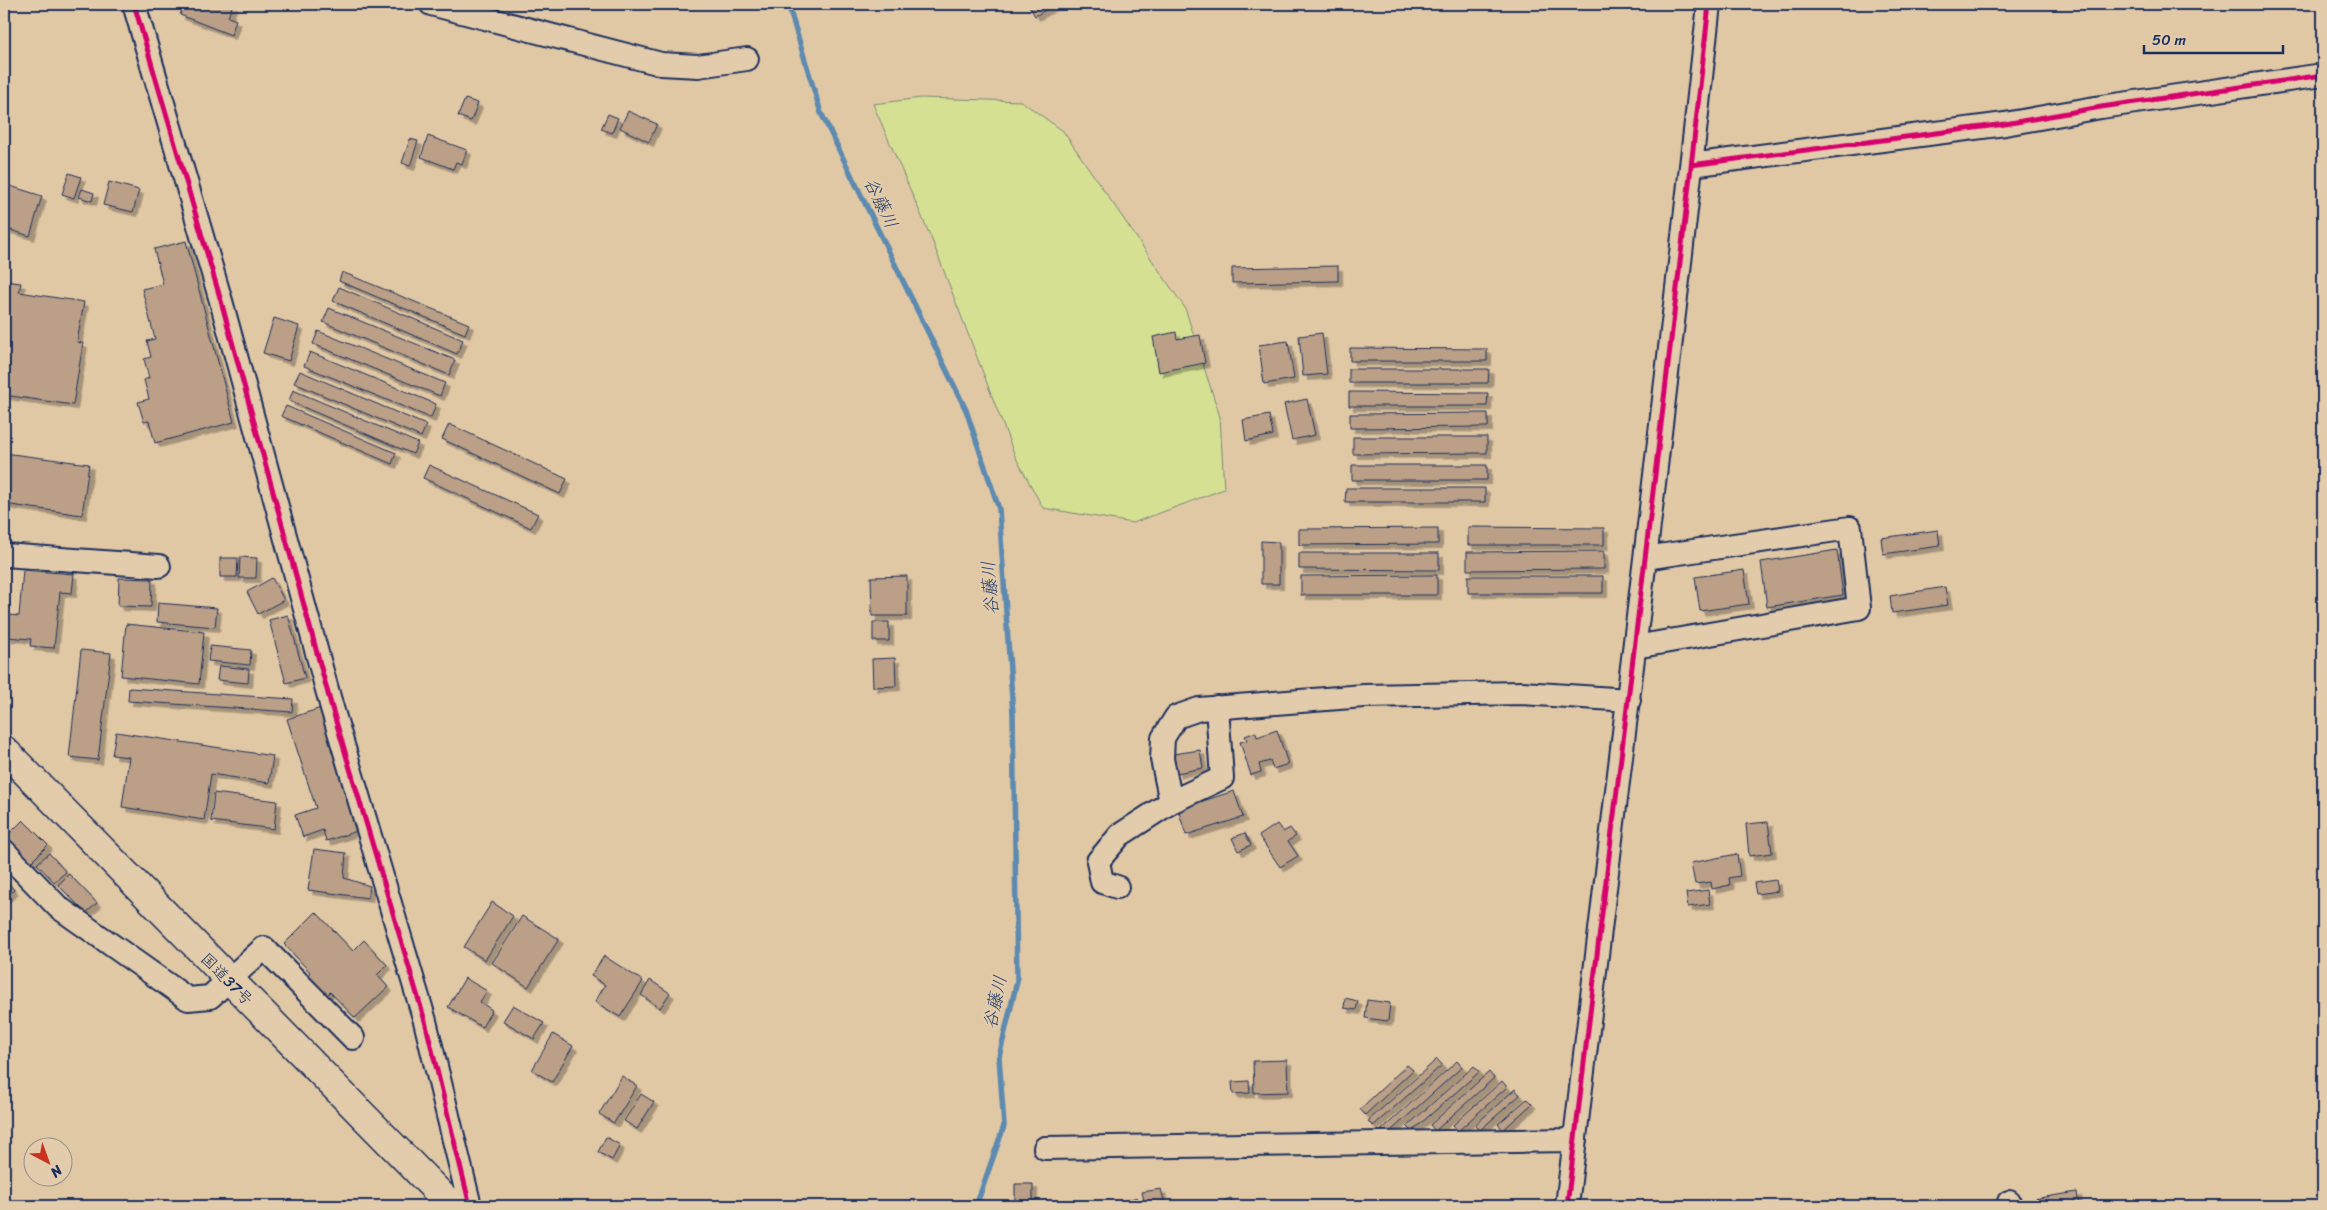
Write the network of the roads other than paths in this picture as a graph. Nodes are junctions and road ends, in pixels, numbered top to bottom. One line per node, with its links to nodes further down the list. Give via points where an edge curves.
1 (134, 4): 22 (street, via 221,301 332,708 425,1021)
2 (431, 4): 4 (street, via 661,64 698,66)
3 (1709, 4): 6 (street)
4 (747, 60)
5 (2323, 75): 6 (street, via 2006,124)
6 (1691, 165): 8 (street)
7 (4, 555): 9 (street)
8 (1645, 558): 10 (street); 10 (street, via 1850,528 1859,608)
9 (159, 566)
10 (1635, 647): 11 (street)
11 (1629, 700): 12 (street, via 1522,693 1364,696); 19 (street)
12 (1217, 707): 14 (street, via 1222,778); 14 (street, via 1200,708 1176,717 1164,738 1162,759)
13 (4, 750): 17 (highway, 国道37号)
14 (1171, 802): 16 (street, via 1120,835 1098,861 1102,882)
15 (4, 851): 17 (street, via 58,907 188,999 210,997)
16 (1117, 887)
17 (228, 980): 18 (street, via 264,948); 21 (highway, 国道37号)
18 (354, 1038)
19 (1575, 1140): 20 (street); 23 (street)
20 (1045, 1148)
21 (452, 1206)
22 (470, 1206)
23 (1567, 1206)

